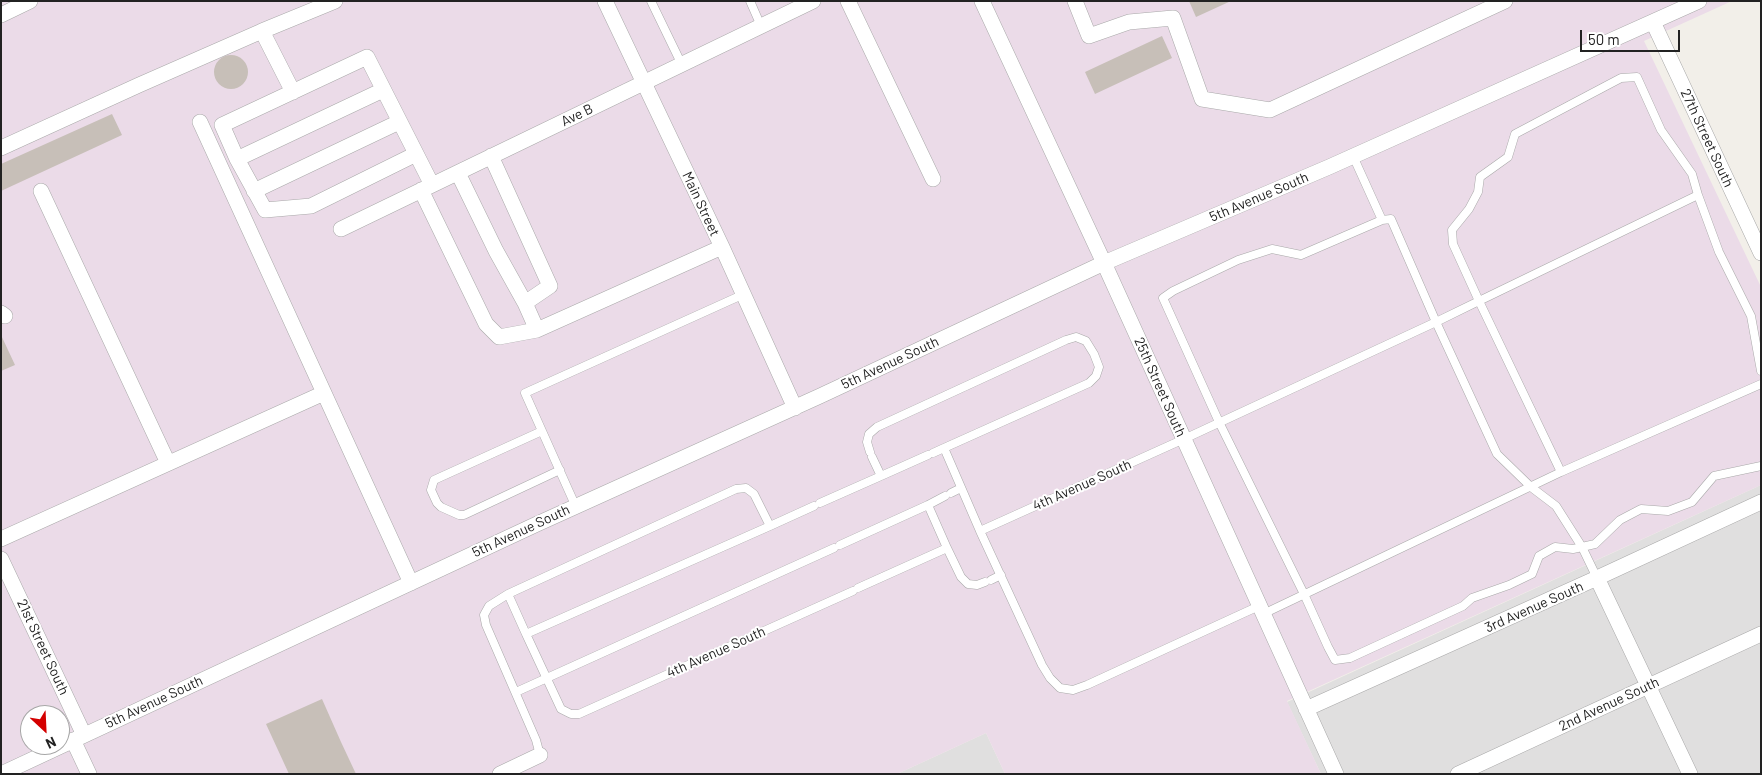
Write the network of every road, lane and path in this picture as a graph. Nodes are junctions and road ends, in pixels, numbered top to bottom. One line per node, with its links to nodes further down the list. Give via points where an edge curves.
1 (30, 1): 12 (street)
2 (335, 1): 15 (street)
3 (606, 1): 17 (street, Main Street)
4 (651, 1): 16 (lane)
5 (750, 1): 14 (lane)
6 (813, 1): 14 (street, Ave B)
7 (848, 1): 28 (street)
8 (982, 1): 37 (street, 25th Street South)
9 (1075, 1): 10 (street, via 1089,36 1129,22 1173,18 1202,98 1270,110)
10 (1505, 1)
11 (1700, 1): 13 (street, 5th Avenue South)
12 (1, 14)
13 (1653, 22): 25 (street, 5th Avenue South); 36 (street, 27th Street South)
14 (761, 26): 16 (street, Ave B)
15 (262, 32): 19 (street); 22 (street)
16 (682, 65): 17 (street, Ave B)
17 (644, 83): 24 (street, Ave B); 35 (street, Main Street)
18 (383, 90): 19 (street, via 367,57); 21 (street); 26 (street)
19 (293, 92): 26 (street, via 222,125)
20 (200, 122): 45 (street)
21 (399, 122): 23 (street); 31 (street)
22 (1, 148)
23 (416, 154): 29 (street); 31 (street, via 311,206 265,210)
24 (491, 156): 27 (street, Ave B); 40 (street, via 550,286)
25 (1353, 156): 33 (lane); 37 (street, 5th Avenue South)
26 (237, 159): 31 (street)
27 (458, 173): 29 (street, Ave B); 40 (street)
28 (933, 179)
29 (427, 188): 34 (street, Ave B); 42 (street, via 486,324 499,337)
30 (41, 191): 51 (street)
31 (254, 191)
32 (1698, 195): 39 (lane, 4th Avenue South); 39 (lane, via 1692,174 1661,130 1637,77 1621,78 1515,134 1508,156 1480,177 1478,192 1452,230 1453,244); 43 (lane, via 1719,252 1751,316)
33 (1382, 220): 41 (lane, via 1391,219); 47 (lane, via 1301,255 1272,249 1238,260 1163,298)
34 (342, 229)
35 (722, 247): 38 (street, Main Street); 42 (street)
36 (1761, 253)
37 (1104, 263): 46 (street, 5th Avenue South); 49 (street, 25th Street South)
38 (742, 294): 46 (street, Main Street); 48 (lane, via 525,393)
39 (1479, 301): 41 (lane, 4th Avenue South); 54 (lane)
40 (525, 303): 42 (street)
41 (1436, 322): 47 (lane, 4th Avenue South); 56 (lane, via 1497,454)
42 (538, 330)
43 (1761, 371)
44 (1761, 384): 54 (lane)
45 (324, 394): 51 (street); 69 (street)
46 (795, 408): 60 (street, 5th Avenue South)
47 (1220, 422): 49 (lane, 4th Avenue South); 71 (lane)
48 (542, 431): 53 (lane); 53 (lane, via 434,480 431,490 437,503 464,515)
49 (1184, 439): 62 (lane, 4th Avenue South); 72 (street, 25th Street South)
50 (944, 448): 55 (lane); 55 (lane, via 1089,383 1099,367 1086,342 1076,337 1066,340 877,427 869,434 867,442); 57 (lane)
51 (168, 463): 63 (street)
52 (1761, 466): 64 (lane, via 1714,476 1692,502 1668,511 1641,509 1620,520 1595,544)
53 (560, 470): 60 (lane)
54 (1561, 472): 56 (lane)
55 (881, 476): 61 (lane)
56 (1531, 487): 64 (lane, via 1556,506); 71 (lane)
57 (961, 488): 59 (lane); 62 (lane)
58 (1761, 502): 68 (street, 3rd Avenue South)
59 (928, 505): 65 (lane); 75 (lane)
60 (576, 506): 69 (street, 5th Avenue South)
61 (770, 526): 70 (lane, via 754,494 746,488 736,489); 73 (lane)
62 (980, 531): 67 (lane)
63 (1, 540)
64 (1582, 547): 68 (lane); 71 (lane, via 1555,546 1539,556 1532,574 1472,598 1464,606 1350,658 1335,660)
65 (947, 548): 67 (lane, via 961,578 968,584 977,585); 75 (lane, 4th Avenue South, via 579,714 561,710)
66 (1, 559): 79 (street, 21st Street South)
67 (1000, 575): 72 (lane, via 1050,678 1060,688 1072,690)
68 (1597, 578): 76 (street); 78 (street, 3rd Avenue South)
69 (411, 583): 79 (street, 5th Avenue South)
70 (508, 594): 73 (lane); 77 (lane, via 488,606 484,615)
71 (1304, 594): 72 (lane)
72 (1261, 610): 78 (street, 25th Street South)
73 (526, 634): 75 (lane)
74 (1761, 634): 76 (street, 2nd Avenue South)
75 (546, 678): 77 (lane)
76 (1648, 686): 85 (street, 2nd Avenue South); 86 (street)
77 (516, 692): 80 (lane)
78 (1306, 709): 84 (street, 25th Street South)
79 (79, 738): 81 (street, 5th Avenue South); 82 (street, 21st Street South)
80 (540, 755): 83 (street)
81 (1, 774)
82 (89, 774)
83 (500, 774)
84 (1336, 774)
85 (1458, 774)
86 (1690, 774)

